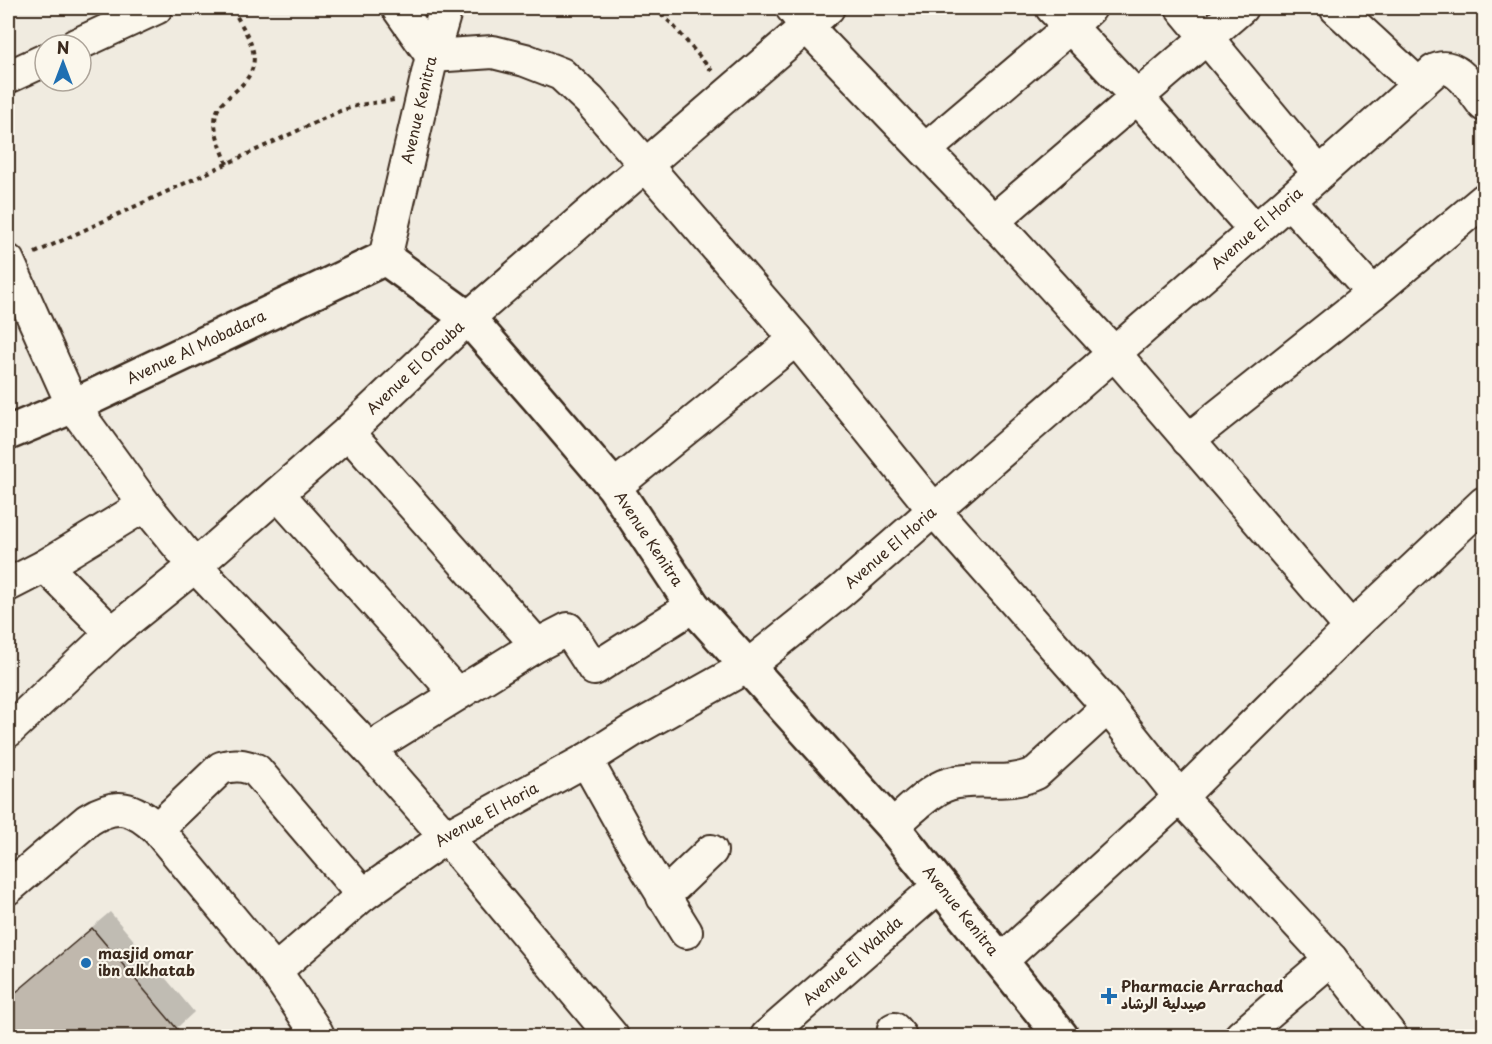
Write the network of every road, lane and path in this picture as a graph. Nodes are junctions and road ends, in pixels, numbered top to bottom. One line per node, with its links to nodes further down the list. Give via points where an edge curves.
1 (156, 8): 11 (street)
2 (232, 8): 22 (path, via 254,55 248,80 216,112 216,132)
3 (398, 8): 13 (street)
4 (446, 8): 13 (street, Avenue Kenitra)
5 (654, 8): 17 (path)
6 (1182, 8): 12 (street)
7 (1241, 8): 12 (street)
8 (1336, 8): 16 (street)
9 (808, 14): 17 (street, Avenue El Orouba); 21 (street)
10 (1071, 14): 18 (street); 21 (street)
11 (93, 37)
12 (1206, 37): 18 (street); 24 (street)
13 (432, 56): 19 (street, Avenue Kenitra); 23 (street, via 493,52 561,74 590,101)
14 (33, 66): 15 (street)
15 (8, 78)
16 (1418, 84): 20 (street, Avenue El Horia, via 1441,67 1450,68 1459,73); 24 (street, Avenue El Horia)
17 (730, 91): 23 (street, Avenue El Orouba)
18 (1138, 98): 27 (street); 28 (street)
19 (423, 99): 22 (path, via 350,108); 29 (street, Avenue Kenitra)
20 (1485, 105)
21 (925, 150): 27 (street)
22 (227, 164): 30 (path)
23 (644, 165): 32 (street, Avenue El Orouba); 33 (street)
24 (1319, 173): 26 (street, Avenue El Horia)
25 (1485, 200): 31 (street)
26 (1289, 201): 28 (street, Avenue El Horia); 31 (street)
27 (993, 222): 34 (street)
28 (1255, 230): 34 (street, Avenue El Horia)
29 (385, 258): 32 (street, Avenue Kenitra); 35 (street, Avenue Al Mobadara)
30 (8, 263): 35 (street)
31 (1373, 293): 38 (street)
32 (468, 318): 36 (street, Avenue El Orouba); 39 (street, Avenue Kenitra)
33 (796, 339): 39 (street); 43 (street)
34 (1114, 353): 38 (street); 43 (street, Avenue El Horia)
35 (73, 406): 37 (street, Avenue Al Mobadara); 42 (street)
36 (348, 432): 40 (street, Avenue El Orouba); 50 (street)
37 (8, 433)
38 (1188, 440): 48 (street)
39 (614, 487): 47 (street, Avenue Kenitra)
40 (278, 494): 45 (street, Avenue El Orouba); 52 (street)
41 (1485, 503): 48 (street)
42 (145, 505): 44 (street); 45 (street)
43 (934, 510): 51 (street, Avenue El Horia); 53 (street)
44 (45, 566): 46 (street); 49 (street)
45 (195, 566): 49 (street, Avenue El Orouba); 55 (street)
46 (8, 585)
47 (693, 606): 50 (street, via 594,669 567,629); 51 (street, Avenue Kenitra)
48 (1351, 628): 57 (street)
49 (112, 633): 54 (street, Avenue El Orouba)
50 (537, 645): 52 (street)
51 (748, 666): 56 (street, Avenue El Horia); 58 (street, Avenue Kenitra)
52 (457, 694): 55 (street)
53 (1108, 707): 57 (street); 58 (street, via 1036,773 1007,782 946,785)
54 (8, 731)
55 (369, 750): 60 (street)
56 (586, 760): 60 (street, Avenue El Horia); 65 (street)
57 (1180, 797): 67 (street); 68 (street)
58 (892, 826): 63 (street, Avenue Kenitra)
59 (157, 829): 62 (street, via 129,810 103,811); 64 (street, via 221,768 244,765 256,770); 69 (street)
60 (446, 837): 64 (street, Avenue El Horia); 70 (street)
61 (711, 851): 65 (street)
62 (12, 876)
63 (939, 886): 68 (street, Avenue Kenitra); 73 (street, Avenue El Wahda)
64 (363, 895): 69 (street, Avenue El Horia)
65 (663, 897): 66 (street)
66 (686, 932)
67 (1331, 959): 74 (street); 75 (street)
68 (1001, 961): 72 (street, Avenue Kenitra)
69 (275, 971): 71 (street)
70 (598, 1031)
71 (317, 1035)
72 (1057, 1035)
73 (767, 1036)
74 (1241, 1036)
75 (1391, 1036)

